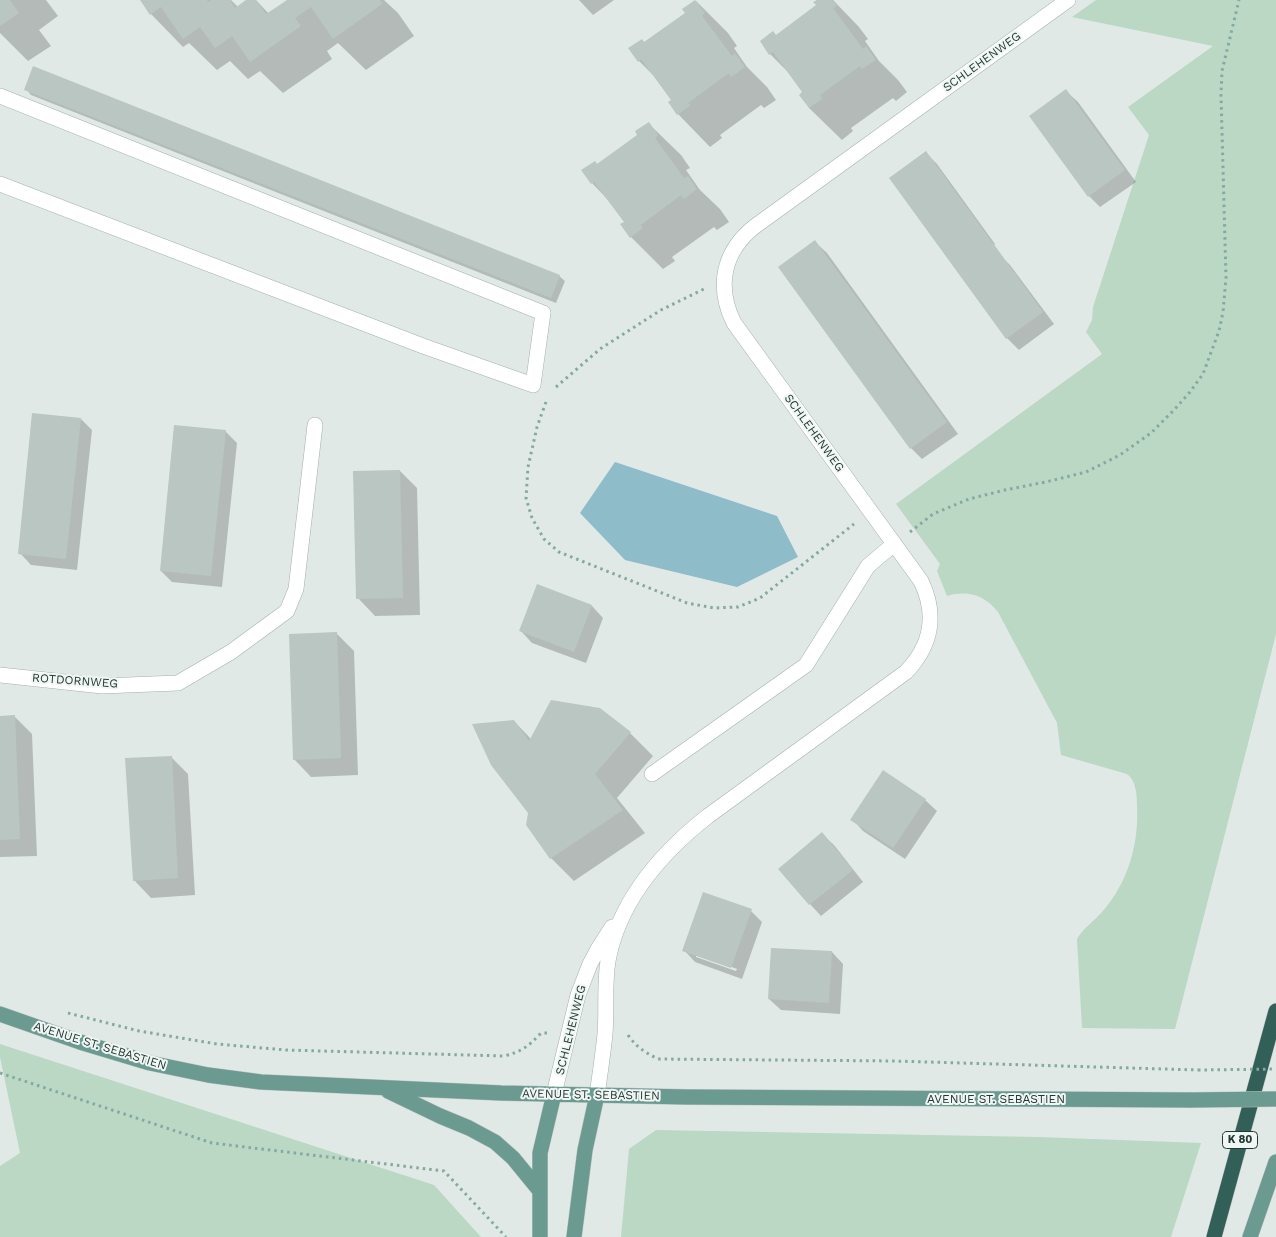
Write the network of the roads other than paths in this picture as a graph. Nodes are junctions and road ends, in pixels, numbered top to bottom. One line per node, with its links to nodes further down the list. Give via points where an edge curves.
1 (1068, 0): 5 (street, SCHLEHENWEG, via 748,232 730,256 724,278 726,301 734,323)
2 (0, 96): 3 (street, via 543,313 533,385)
3 (0, 184)
4 (315, 425): 6 (street, ROTDORNWEG, via 296,589 287,611 231,652 178,683 102,686)
5 (894, 544): 7 (street, via 868,566 806,665); 8 (street, SCHLEHENWEG, via 921,581 929,602 929,632 917,660 906,672 688,831 670,848)
6 (0, 675)
7 (652, 774)
8 (637, 891): 12 (street, SCHLEHENWEG, via 598,949 584,979); 13 (street, SCHLEHENWEG, via 616,931 609,959)
9 (1276, 1011): 19 (highway, K 80)
10 (0, 1014): 11 (main road, AVENUE ST. SEBASTIEN, via 150,1063 208,1075 261,1082)
11 (382, 1088): 12 (main road, AVENUE ST. SEBASTIEN); 16 (main road, via 495,1142)
12 (554, 1094): 13 (main road, AVENUE ST. SEBASTIEN); 16 (main road, via 540,1153)
13 (598, 1095): 14 (main road, AVENUE ST. SEBASTIEN, bridge); 18 (main road, via 585,1150)
14 (1276, 1099)
15 (1276, 1162): 20 (main road)
16 (540, 1191): 17 (main road)
17 (540, 1237)
18 (574, 1237)
19 (1214, 1237)
20 (1250, 1237)

